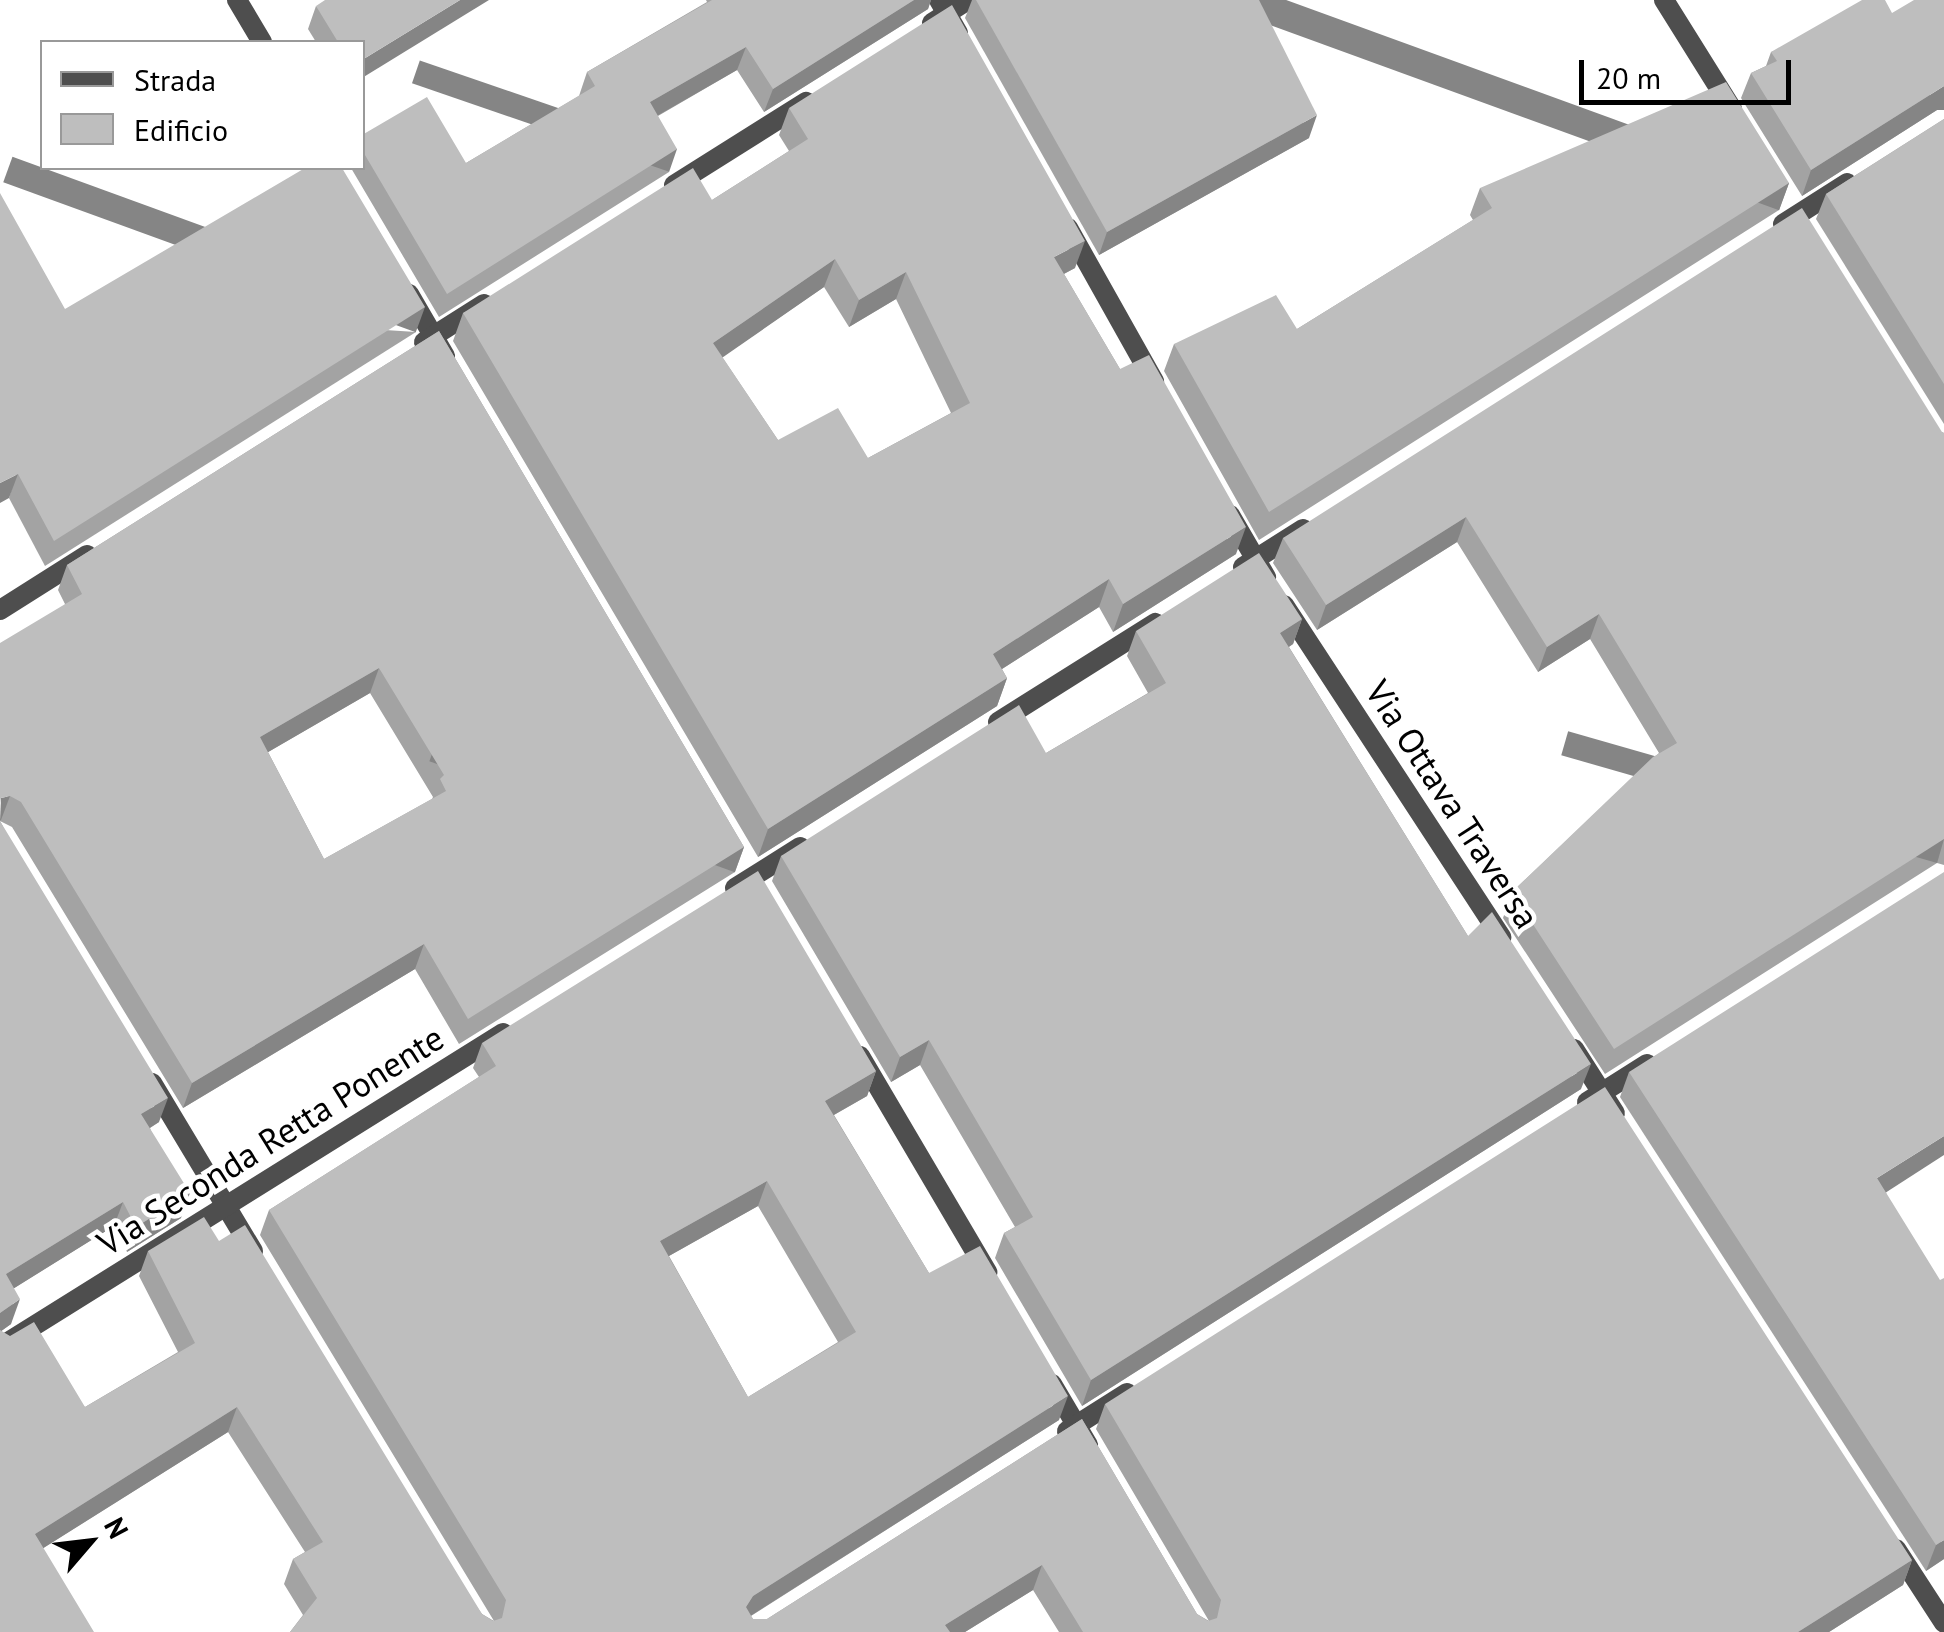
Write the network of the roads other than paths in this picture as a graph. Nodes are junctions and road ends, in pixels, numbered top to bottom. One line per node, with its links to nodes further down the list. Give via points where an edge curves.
1 (237, 0): 6 (street)
2 (968, 0): 4 (street)
3 (1664, 0): 9 (street)
4 (943, 7): 5 (street); 7 (street)
5 (914, 34)
6 (261, 40)
7 (966, 48)
8 (831, 86): 11 (street)
9 (1746, 132)
10 (1863, 174): 13 (street)
11 (649, 201)
12 (1053, 201): 19 (street)
13 (1765, 236)
14 (394, 269): 16 (street)
15 (500, 295): 16 (street)
16 (434, 336): 17 (street); 18 (street)
17 (400, 358)
18 (454, 370)
19 (1168, 406)
20 (1216, 492): 23 (street, Via Ottava Traversa)
21 (1320, 518): 23 (street)
22 (100, 547): 25 (street)
23 (1255, 560): 24 (street); 30 (street, Via Ottava Traversa)
24 (1222, 581)
25 (0, 610)
26 (1171, 612): 27 (street)
27 (988, 728)
28 (821, 834): 29 (street)
29 (721, 897)
30 (1516, 960)
31 (523, 1020): 39 (street, Via Seconda Retta Ponente)
32 (1559, 1026): 36 (street)
33 (853, 1045): 41 (street)
34 (1667, 1051): 36 (street)
35 (144, 1070): 39 (street)
36 (1602, 1092): 37 (street); 38 (street)
37 (1570, 1114)
38 (1624, 1126)
39 (226, 1206): 40 (street); 42 (street, Via Seconda Retta Ponente)
40 (267, 1274)
41 (1002, 1298)
42 (0, 1347)
43 (1042, 1366): 45 (street)
44 (1142, 1384): 45 (street)
45 (1077, 1425): 46 (street); 47 (street)
46 (1044, 1446)
47 (1096, 1457)
48 (1880, 1524): 49 (street)
49 (1944, 1623)

